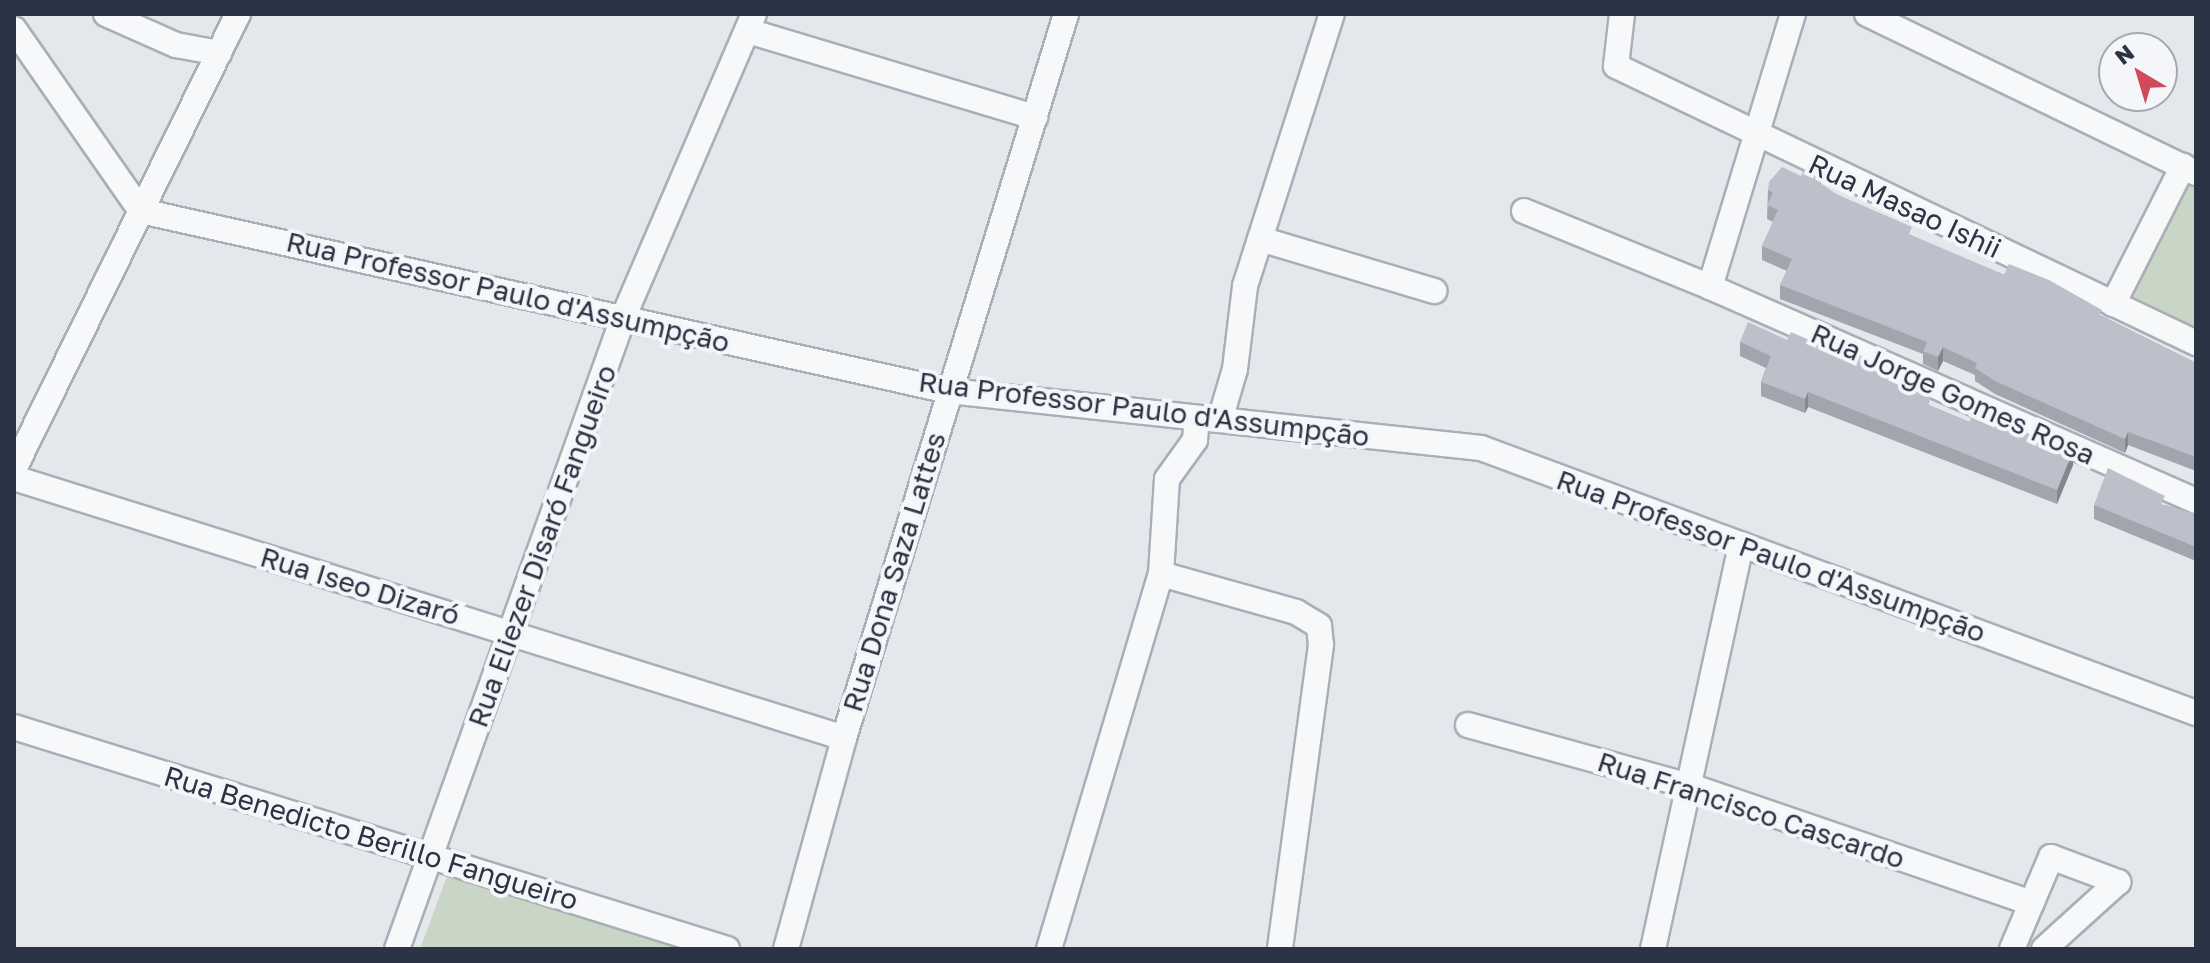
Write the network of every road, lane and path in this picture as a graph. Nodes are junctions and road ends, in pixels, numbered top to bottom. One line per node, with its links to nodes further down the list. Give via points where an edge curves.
1 (106, 14): 10 (street, via 176,45)
2 (238, 14): 10 (street)
3 (1066, 14): 11 (street, Rua Dona Saza Lattes)
4 (1332, 14): 16 (street)
5 (1622, 14): 12 (street, Rua Masao Ishii, via 1616,66)
6 (1793, 14): 12 (street)
7 (1867, 14): 13 (street)
8 (751, 22): 11 (street); 20 (street, Rua Eliezer Disaró Fangueiro)
9 (14, 29): 14 (street)
10 (219, 53): 14 (street)
11 (1035, 117): 22 (street, Rua Dona Saza Lattes)
12 (1756, 136): 17 (street); 19 (street, Rua Masao Ishii)
13 (2190, 170): 19 (street)
14 (141, 211): 20 (street, Rua Professor Paulo d'Assumpção); 24 (street)
15 (1524, 211): 17 (street, Rua Jorge Gomes Rosa)
16 (1260, 239): 18 (street); 23 (street, via 1242,298 1233,379)
17 (1710, 287): 26 (street, Rua Jorge Gomes Rosa)
18 (1434, 291)
19 (2113, 304): 21 (street, Rua Masao Ishii)
20 (623, 318): 22 (street, Rua Professor Paulo d'Assumpção); 29 (street, Rua Eliezer Disaró Fangueiro)
21 (2196, 343)
22 (949, 391): 23 (street, Rua Professor Paulo d'Assumpção); 33 (street, Rua Dona Saza Lattes)
23 (1208, 419): 27 (street, Rua Professor Paulo d'Assumpção, via 1481,448); 28 (street, via 1167,479)
24 (14, 469)
25 (14, 478): 29 (street, Rua Iseo Dizaró)
26 (2196, 501)
27 (1741, 544): 30 (street, Rua Professor Paulo d'Assumpção); 34 (street)
28 (1161, 574): 40 (street); 41 (street, via 1296,612 1319,626 1321,645)
29 (510, 633): 33 (street, Rua Iseo Dizaró); 35 (street, Rua Eliezer Disaró Fangueiro)
30 (2196, 713)
31 (1468, 725): 34 (street, Rua Francisco Cascardo)
32 (14, 727): 35 (street, Rua Benedicto Berillo Fangueiro)
33 (844, 738): 39 (street, Rua Dona Saza Lattes)
34 (1690, 786): 36 (street, Rua Francisco Cascardo); 42 (street)
35 (428, 854): 37 (street, Rua Eliezer Disaró Fangueiro); 38 (street, Rua Benedicto Berillo Fangueiro)
36 (2032, 903): 43 (street); 44 (street, via 2051,857 2118,882)
37 (397, 949)
38 (727, 949)
39 (786, 949)
40 (1049, 949)
41 (1280, 949)
42 (1653, 949)
43 (2012, 949)
44 (2044, 949)

